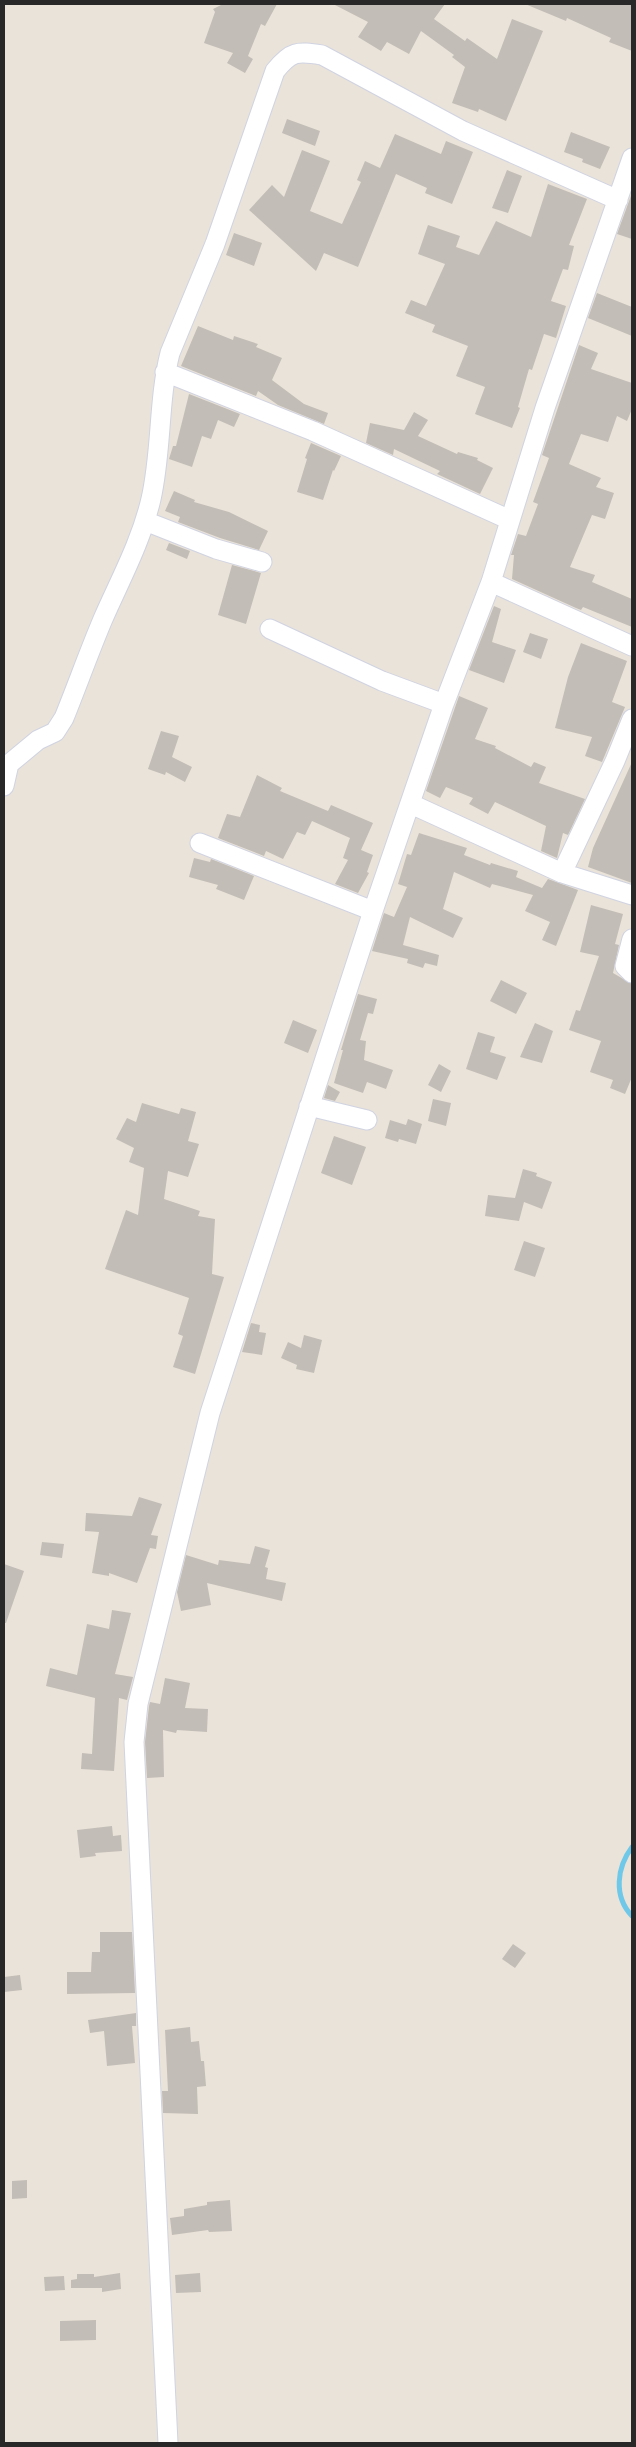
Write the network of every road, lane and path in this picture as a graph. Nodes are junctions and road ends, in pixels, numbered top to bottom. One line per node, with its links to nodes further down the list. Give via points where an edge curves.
1 (632, 158): 2 (street)
2 (618, 200): 3 (street, via 463,131 322,55 301,51 286,57 275,71 215,244); 4 (street, via 545,408)
3 (165, 372): 4 (street, via 313,431); 5 (street, via 158,460)
4 (510, 520): 7 (street)
5 (145, 522): 6 (street); 12 (street, via 64,718 54,732 38,740 9,764)
6 (262, 562)
7 (491, 582): 9 (street); 10 (street)
8 (270, 629): 10 (street, via 382,681)
9 (632, 646)
10 (444, 704): 13 (street)
11 (632, 719): 15 (street)
12 (4, 786)
13 (411, 804): 15 (street); 17 (street)
14 (200, 843): 17 (street)
15 (562, 873): 16 (street)
16 (632, 895)
17 (373, 911): 20 (street)
18 (632, 939): 19 (street, via 625,966)
19 (632, 974)
20 (309, 1106): 21 (street); 22 (street, via 210,1414 135,1725)
21 (366, 1120)
22 (168, 2443)

